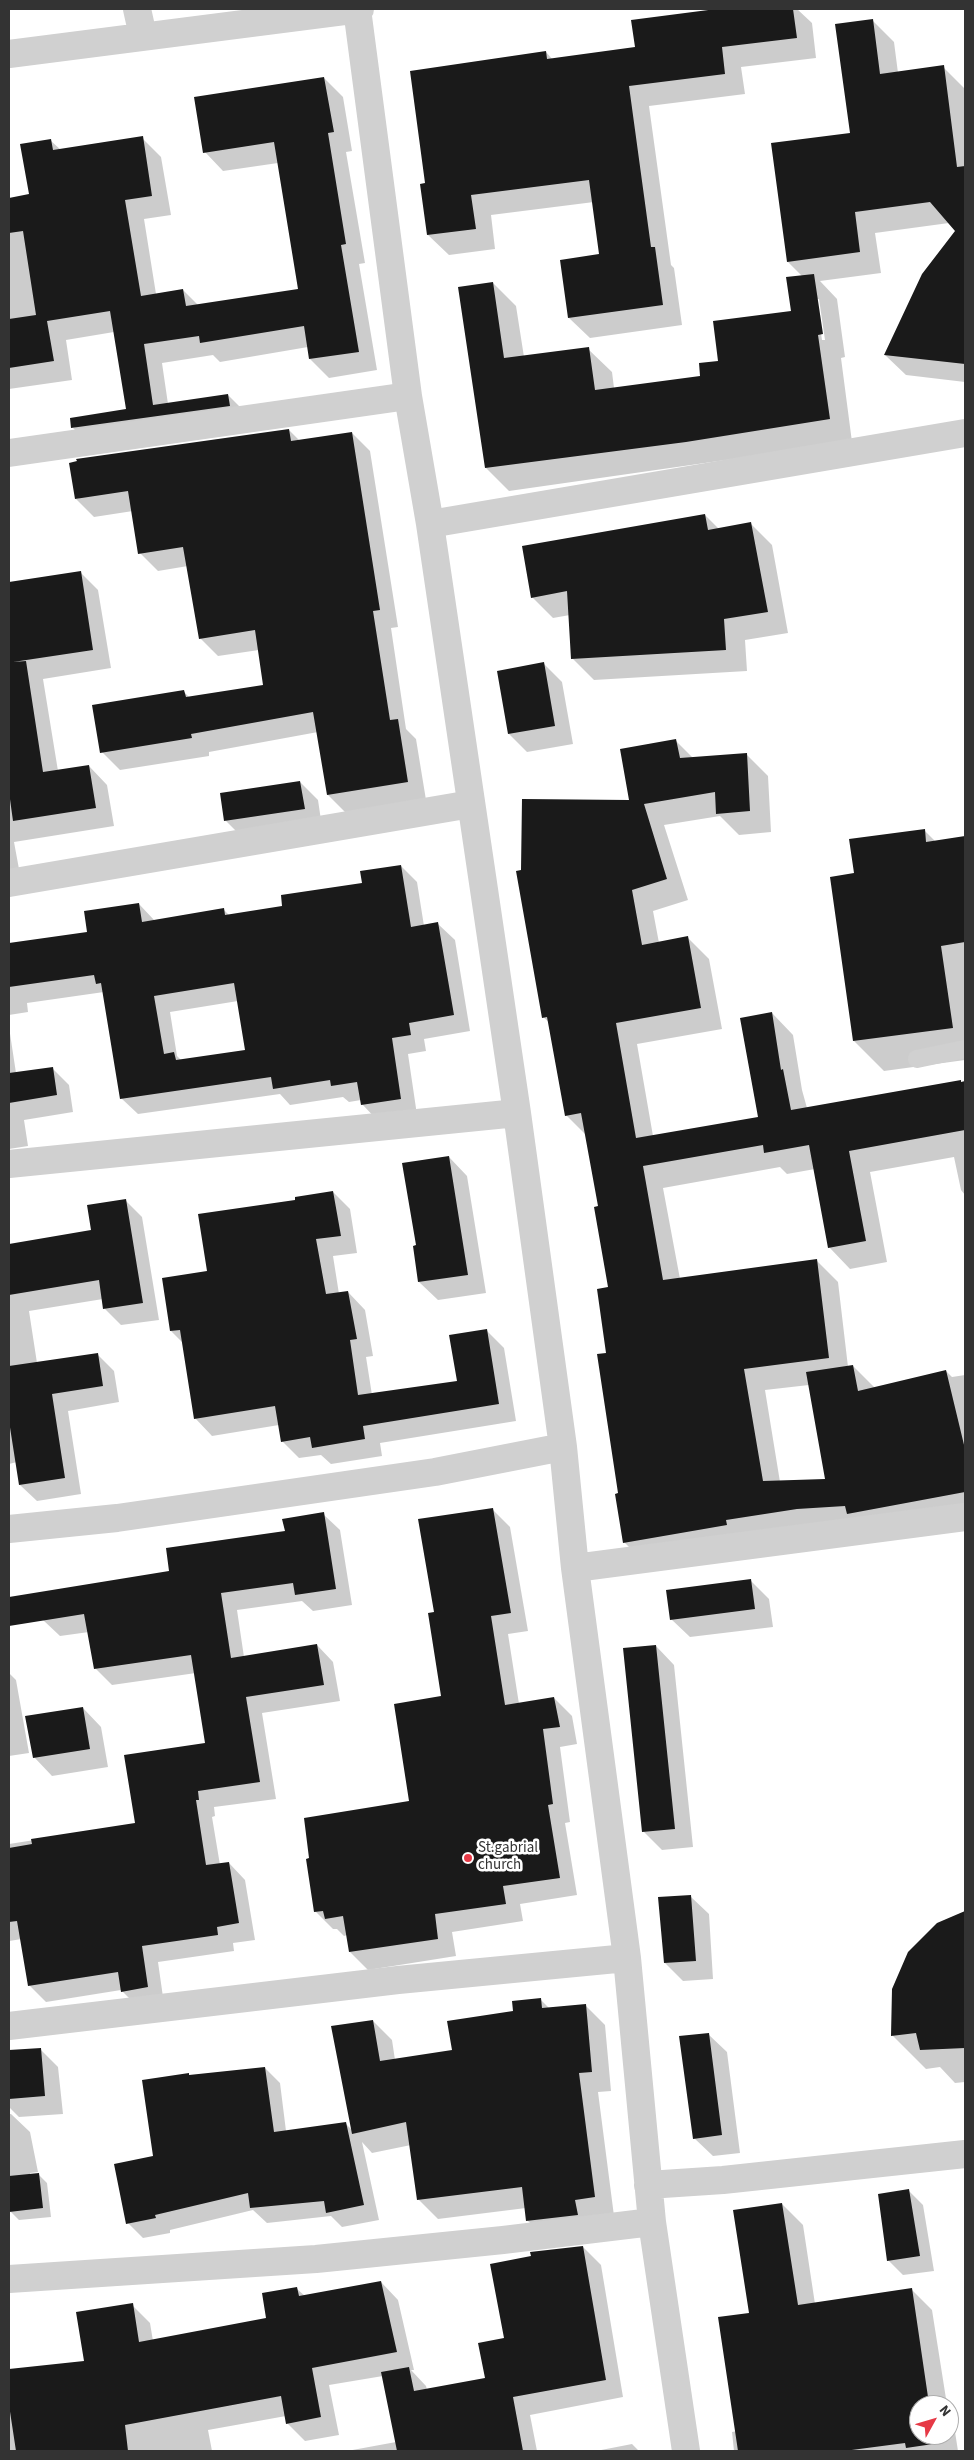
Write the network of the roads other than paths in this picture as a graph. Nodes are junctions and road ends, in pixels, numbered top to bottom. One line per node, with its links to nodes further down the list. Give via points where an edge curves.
1 (137, 9): 3 (street)
2 (358, 9): 3 (street); 5 (street)
3 (143, 36): 4 (street)
4 (9, 54)
5 (408, 396): 7 (street); 8 (street)
6 (965, 433): 8 (street)
7 (9, 453)
8 (430, 524): 9 (street)
9 (471, 804): 10 (street); 13 (street)
10 (9, 883)
11 (965, 1049): 12 (lane)
12 (917, 1059)
13 (516, 1113): 14 (street); 15 (street)
14 (9, 1164)
15 (562, 1447): 17 (street, via 425,1473 117,1518); 18 (street)
16 (965, 1517): 18 (street)
17 (9, 1529)
18 (575, 1568): 19 (street)
19 (627, 1958): 20 (street, via 398,1980); 22 (street)
20 (9, 2026)
21 (965, 2154): 22 (street)
22 (648, 2185): 23 (street)
23 (652, 2222): 24 (street, via 316,2259); 25 (street)
24 (9, 2280)
25 (686, 2451)

